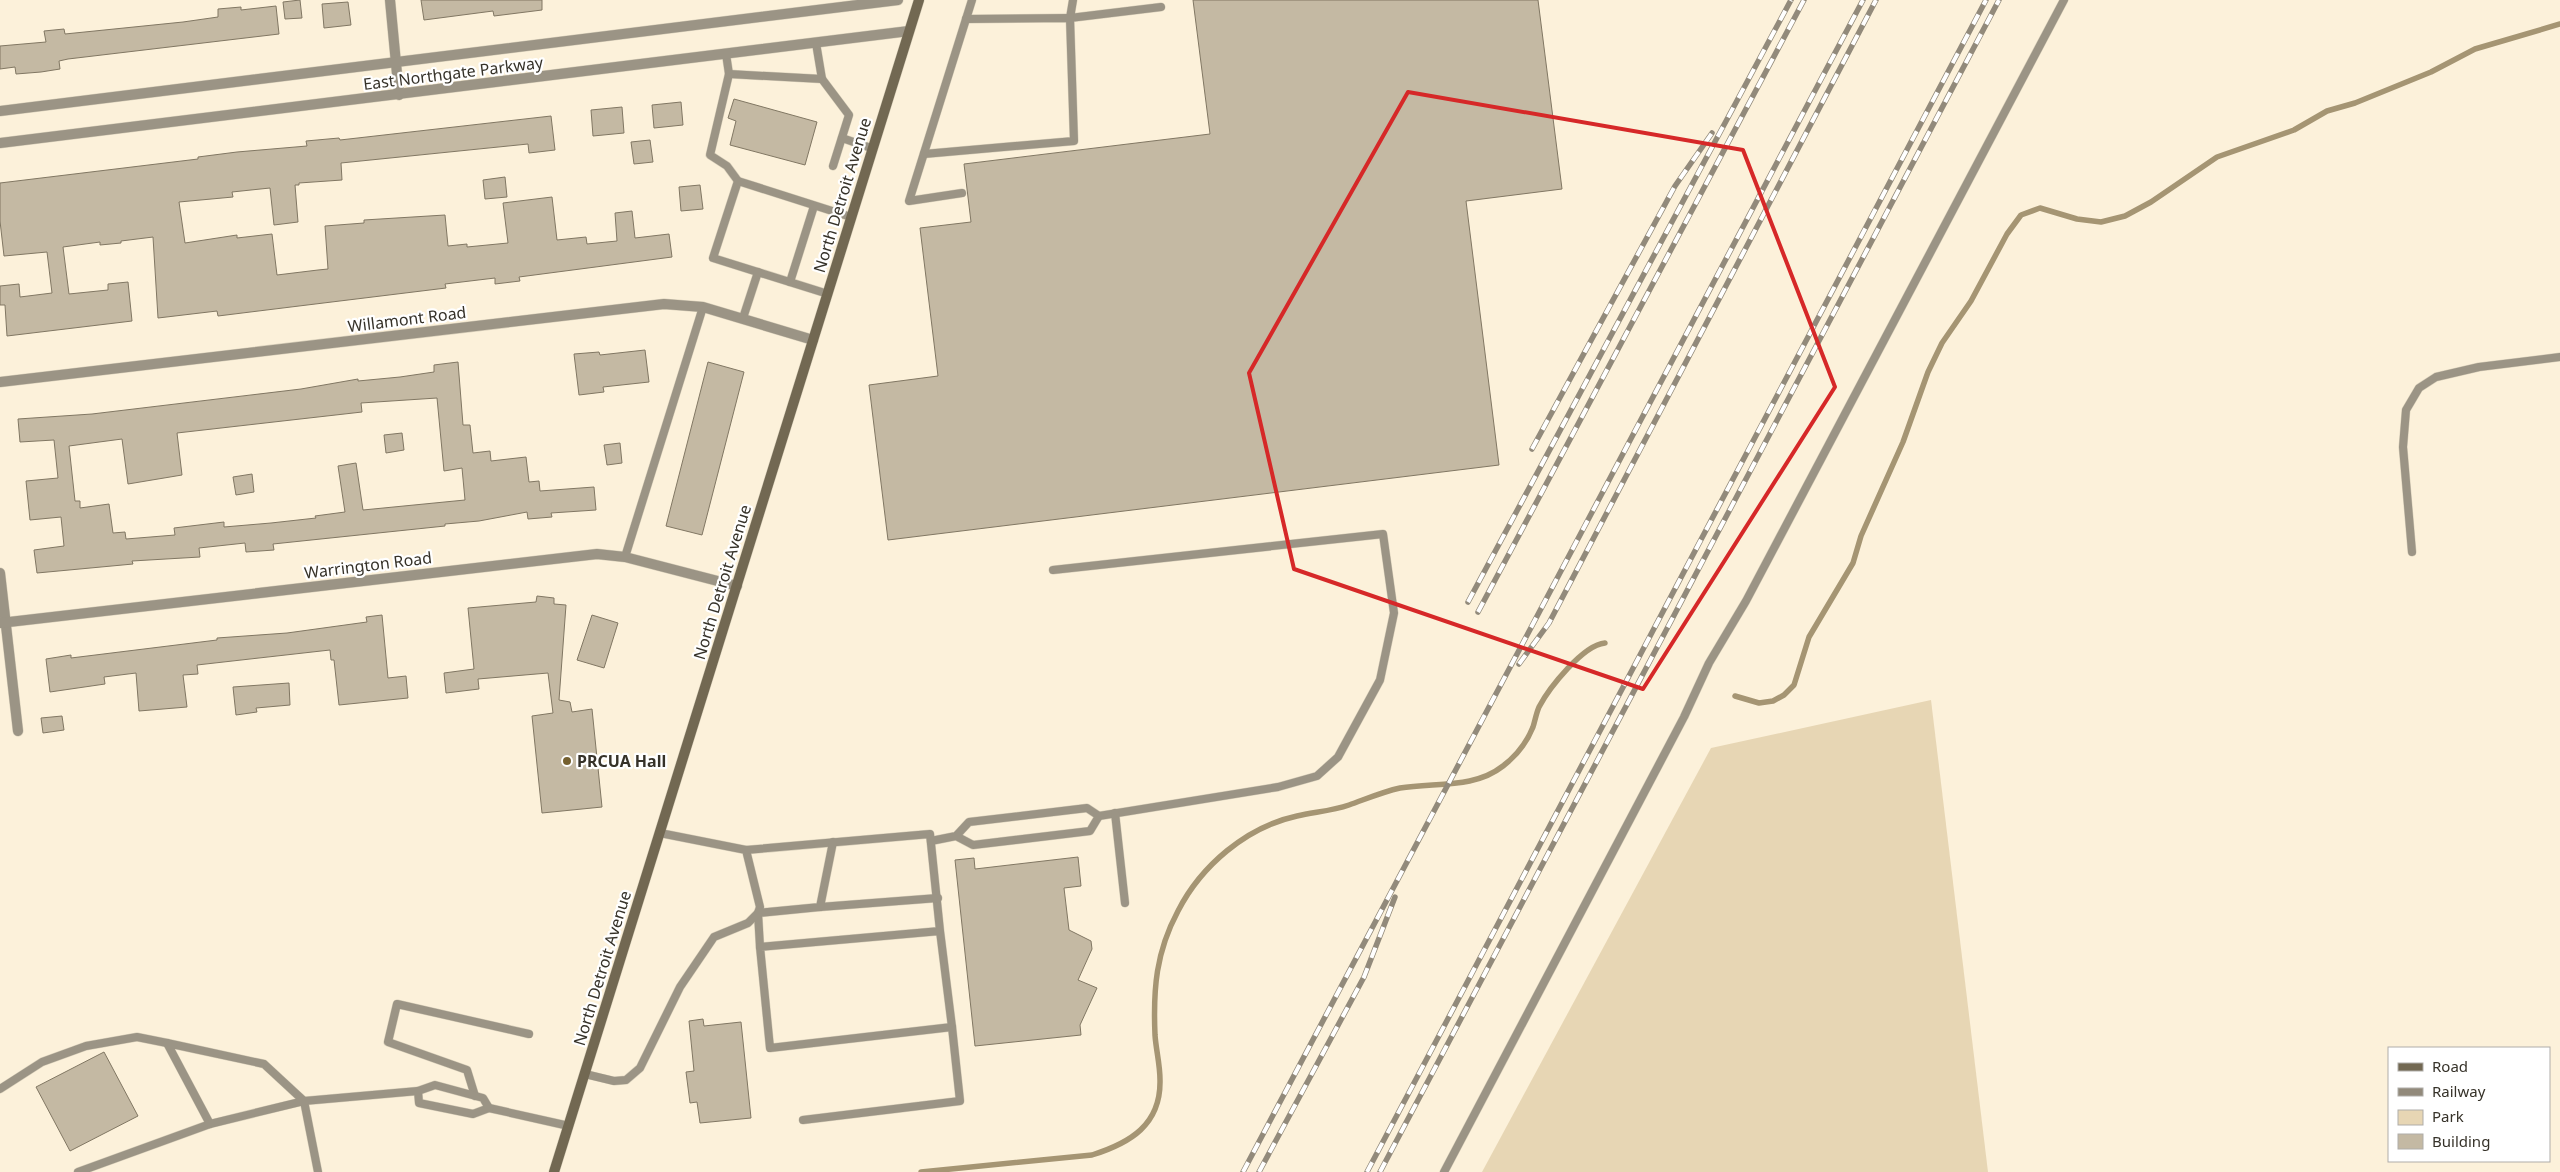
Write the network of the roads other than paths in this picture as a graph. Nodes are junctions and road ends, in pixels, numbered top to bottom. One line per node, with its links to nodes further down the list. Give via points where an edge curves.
1 (390, 0): 13 (street)
2 (898, 0): 13 (street, East Northgate Parkway)
3 (919, 0): 10 (main road, North Detroit Avenue)
4 (972, 0): 9 (lane)
5 (1072, 0): 8 (lane)
6 (2064, 0): 70 (lane, via 1746,601 1709,663 1684,717)
7 (1161, 8): 8 (lane)
8 (1070, 18): 9 (lane); 21 (lane, via 1074,141)
9 (966, 19): 21 (lane)
10 (909, 31): 11 (street, East Northgate Parkway); 20 (main road, North Detroit Avenue)
11 (816, 43): 12 (street, East Northgate Parkway); 15 (lane)
12 (726, 54): 14 (lane); 16 (street, East Northgate Parkway)
13 (396, 64): 16 (street); 17 (street, East Northgate Parkway)
14 (729, 74): 15 (lane); 23 (lane, via 710,155 727,166)
15 (822, 79): 18 (lane, via 849,115)
16 (399, 95): 19 (street, East Northgate Parkway)
17 (0, 111)
18 (842, 138): 20 (lane); 22 (lane)
19 (0, 143)
20 (871, 148): 26 (main road, North Detroit Avenue)
21 (924, 154): 24 (lane, via 909,200)
22 (833, 166)
23 (738, 181): 25 (lane); 27 (lane, via 713,258)
24 (962, 193)
25 (814, 206): 26 (lane); 28 (lane)
26 (851, 217): 29 (main road, North Detroit Avenue)
27 (758, 272): 28 (lane); 31 (lane)
28 (790, 282): 29 (lane)
29 (828, 294): 32 (main road, North Detroit Avenue)
30 (703, 307): 31 (street, Willamont Road); 34 (street, Willamont Road, via 664,304); 36 (lane)
31 (743, 318): 32 (street, Willamont Road)
32 (813, 340): 39 (main road, North Detroit Avenue)
33 (2560, 357): 35 (lane, via 2479,367 2436,377 2419,388 2406,410 2404,447)
34 (0, 382)
35 (2412, 552)
36 (625, 557): 39 (street, Warrington Road); 40 (street, Warrington Road, via 569,556)
37 (1053, 570): 42 (lane, via 1383,534 1394,613 1392,623 1380,680 1338,757 1317,776 1278,786)
38 (0, 573): 40 (street)
39 (736, 586): 44 (main road, North Detroit Avenue)
40 (3, 623): 41 (street)
41 (18, 731)
42 (1115, 813): 43 (lane); 50 (lane)
43 (1099, 816): 45 (lane, via 1087,808 969,822); 45 (lane, via 1090,832 973,845)
44 (660, 833): 48 (lane); 58 (main road, North Detroit Avenue)
45 (956, 836): 47 (lane)
46 (833, 842): 47 (lane, via 930,834); 48 (lane); 51 (lane)
47 (931, 842): 49 (lane)
48 (746, 850): 52 (lane, via 760,907)
49 (938, 898): 51 (lane); 53 (lane)
50 (1126, 903)
51 (820, 907): 52 (lane)
52 (758, 913): 54 (lane); 58 (lane, via 748,923 714,937 680,987 640,1068 626,1080 614,1081)
53 (940, 931): 54 (lane); 55 (lane)
54 (760, 947): 55 (lane, via 770,1048)
55 (952, 1027): 64 (lane, via 960,1101)
56 (529, 1034): 61 (lane, via 397,1004 388,1042 467,1070)
57 (167, 1043): 59 (lane, via 136,1037 86,1046 42,1062); 62 (lane, via 264,1064); 65 (lane)
58 (585, 1074): 66 (main road, North Detroit Avenue)
59 (0, 1089)
60 (418, 1091): 61 (lane, via 435,1085); 62 (lane); 63 (lane, via 419,1103 473,1114)
61 (475, 1096): 63 (lane, via 483,1098)
62 (304, 1101): 65 (lane); 68 (lane)
63 (489, 1108): 66 (lane)
64 (803, 1120)
65 (210, 1124): 67 (lane)
66 (569, 1126): 69 (main road, North Detroit Avenue)
67 (78, 1172)
68 (318, 1172)
69 (554, 1172)
70 (1444, 1172)

